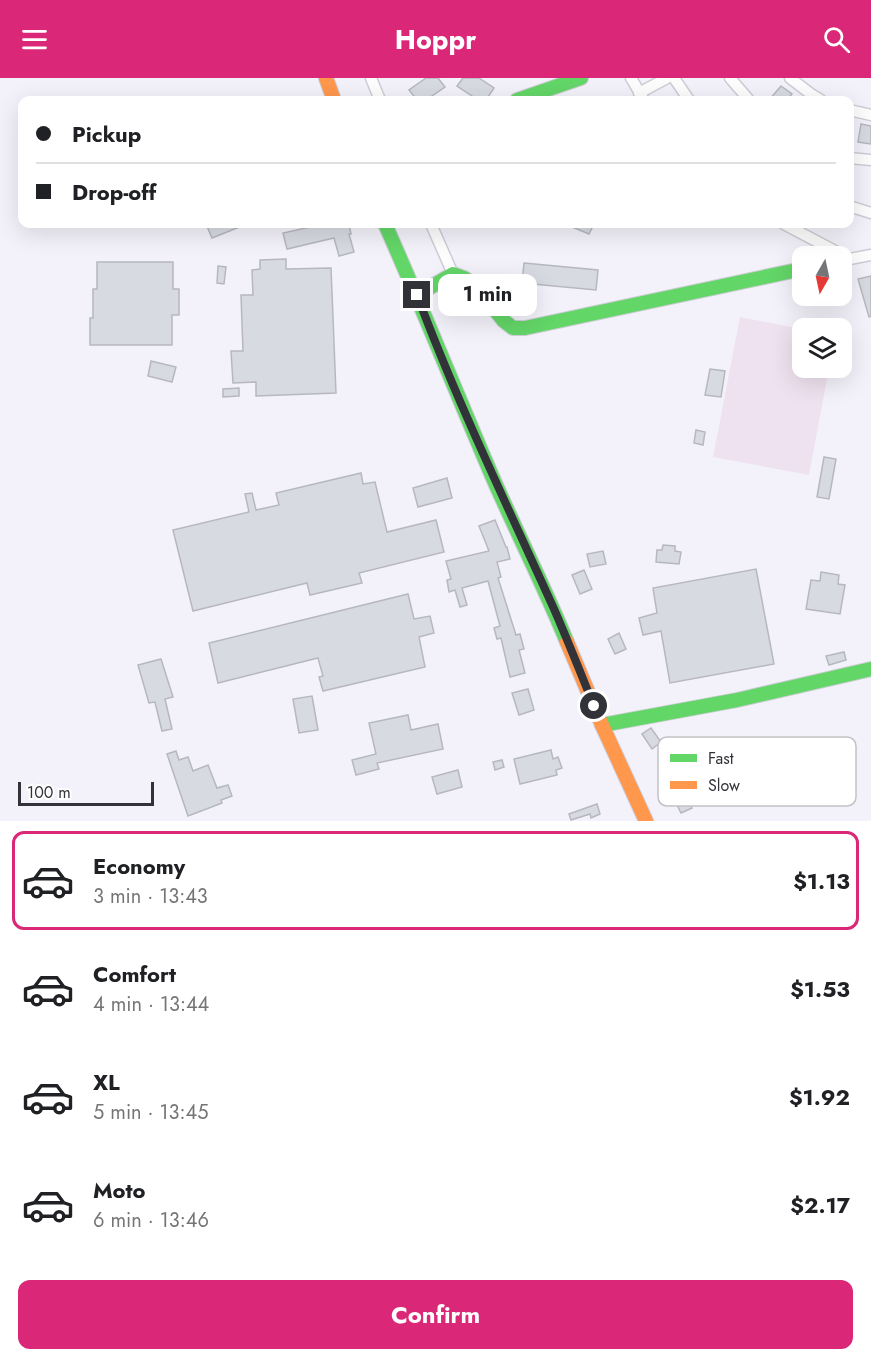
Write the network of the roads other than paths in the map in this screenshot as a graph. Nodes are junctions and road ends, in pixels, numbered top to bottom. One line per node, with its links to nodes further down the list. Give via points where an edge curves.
1 (326, 78): 9 (street)
2 (371, 78): 10 (street)
3 (581, 78): 11 (street)
4 (631, 78): 12 (street)
5 (667, 78): 13 (street)
6 (674, 78): 14 (street)
7 (730, 78): 15 (street)
8 (790, 78): 16 (street)
9 (333, 96)
10 (378, 96)
11 (529, 96)
12 (641, 96)
13 (643, 96)
14 (686, 96)
15 (746, 96)
16 (814, 96)
17 (854, 111): 18 (street)
18 (871, 115)
19 (854, 158): 20 (street)
20 (871, 160)
21 (854, 208): 22 (street)
22 (871, 213)
23 (388, 228): 31 (street)
24 (433, 228): 30 (street)
25 (791, 228): 26 (street)
26 (822, 246)
27 (871, 255): 28 (street)
28 (852, 259)
29 (792, 271): 30 (street, via 525,328 513,328 475,285)
30 (453, 274): 31 (street)
31 (417, 295): 33 (street)
32 (871, 669): 33 (street, via 665,715)
33 (602, 725): 34 (street)
34 (646, 821)

